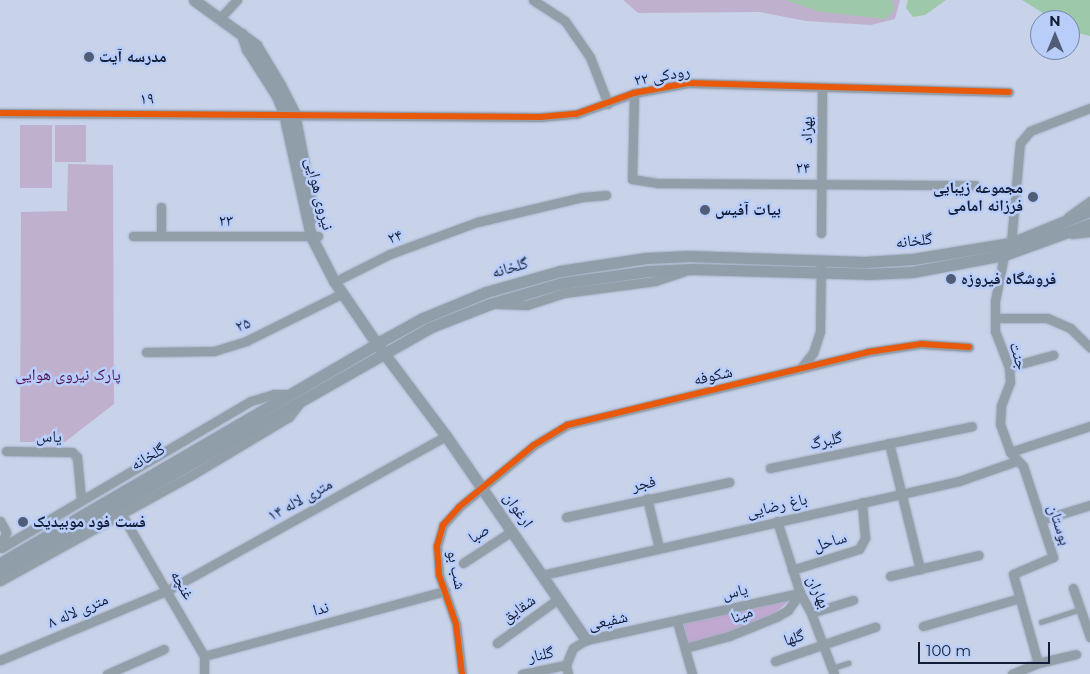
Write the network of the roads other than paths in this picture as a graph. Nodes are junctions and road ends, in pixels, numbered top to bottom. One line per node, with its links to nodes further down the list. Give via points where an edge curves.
1 (194, 0): 4 (main road, نیروی هوایی)
2 (237, 0): 4 (street)
3 (533, 0): 8 (street, via 565,21 590,57)
4 (220, 18): 11 (main road, نیروی هوایی, via 256,45)
5 (822, 87): 6 (street, رودکی ۲۲); 7 (street, رودکی ۲۲, via 688,83); 12 (street, بهزاد)
6 (1008, 92)
7 (634, 93): 8 (street, رودکی ۲۲); 12 (street, ۲۴, via 632,179 657,183)
8 (608, 104): 11 (street, رودکی ۲۲, via 576,114 540,117)
9 (1090, 108): 26 (street, via 1030,131 1020,143)
10 (0, 113): 11 (street, ۱۹)
11 (289, 113): 25 (main road, نیروی هوایی)
12 (822, 183): 13 (street, ۲۴); 21 (street, بهزاد)
13 (975, 184)
14 (606, 195): 30 (street, ۲۴, via 583,197 477,222 390,254)
15 (1090, 202): 18 (street)
16 (161, 207): 24 (street)
17 (1090, 211): 18 (main road, گلخانه)
18 (1060, 223): 26 (main road, گلخانه)
19 (1090, 224): 22 (main road, گلخانه)
20 (1090, 232): 22 (street)
21 (821, 233)
22 (1064, 235): 27 (main road, گلخانه)
23 (134, 236): 24 (street, ۲۳)
24 (162, 236): 25 (street, ۲۳)
25 (315, 236): 30 (main road, نیروی هوایی)
26 (1011, 243): 28 (main road, گلخانه, via 913,259)
27 (1004, 255): 29 (main road, گلخانه, via 912,272); 32 (street, جنت)
28 (821, 261): 29 (street); 33 (main road, گلخانه, via 689,256 646,258 560,271 486,292 423,318)
29 (821, 273): 37 (main road, گلخانه, via 693,269 607,275 562,283 490,304 429,328); 40 (street, via 820,331 814,353)
30 (338, 279): 31 (main road, نیروی هوایی); 33 (main road, نیروی هوایی)
31 (343, 293): 33 (main road, نیروی هوایی); 36 (street, ۲۵, via 246,341 214,351)
32 (995, 318): 35 (street, via 1047,318 1070,328); 39 (street, جنت, via 995,331)
33 (379, 342): 37 (main road, ارغوان); 41 (main road, گلخانه)
34 (969, 347): 40 (street, شکوفه, via 921,344 868,352)
35 (1090, 347)
36 (146, 352)
37 (386, 352): 42 (main road, گلخانه); 45 (main road, ارغوان)
38 (1053, 355): 39 (street)
39 (1009, 367): 48 (street, جنت, via 1010,382 1001,406 1000,424)
40 (800, 370): 52 (street, شکوفه, via 567,425 534,445)
41 (289, 394): 55 (street, via 274,394 251,401); 67 (main road, گلخانه)
42 (301, 401): 58 (street, via 289,417); 71 (main road, گلخانه)
43 (972, 426): 46 (street, گلبرگ)
44 (1090, 426): 48 (street)
45 (446, 436): 52 (main road, ارغوان); 76 (street, ۱۴ متری لاله)
46 (889, 443): 50 (street, گلبرگ); 53 (street)
47 (6, 451): 55 (street, یاس, via 72,452 77,457)
48 (1010, 452): 49 (street, جنت)
49 (1016, 461): 53 (street, باغ رضایی, via 959,481); 60 (street, بوستان, via 1023,466)
50 (770, 468)
51 (729, 482): 54 (street, فجر)
52 (482, 487): 63 (main road, ارغوان); 77 (street, شب بو, via 443,525 437,546)
53 (903, 493): 56 (street, باغ رضایی); 69 (street)
54 (647, 498): 59 (street, فجر); 65 (street)
55 (81, 499): 64 (street)
56 (862, 502): 62 (street, باغ رضایی); 70 (street, ساحل, via 866,538 860,549)
57 (1090, 504): 60 (street)
58 (122, 514): 74 (street); 76 (street, غنچه)
59 (566, 517)
60 (1041, 520): 79 (street, بوستان, via 1053,557 1013,574)
61 (0, 521): 64 (street, via 6,532)
62 (777, 521): 65 (street, باغ رضایی); 70 (street, بهاران)
63 (512, 531): 68 (street, صبا); 72 (main road, ارغوان)
64 (0, 548)
65 (659, 548): 72 (street, باغ رضایی)
66 (979, 556): 69 (street)
67 (0, 563)
68 (463, 563)
69 (920, 569): 73 (street)
70 (792, 570): 78 (street, بهاران)
71 (0, 572)
72 (542, 575): 80 (main road, ارغوان)
73 (890, 576)
74 (0, 581)
75 (1073, 588): 82 (street)
76 (168, 590): 95 (street, غنچه); 96 (street, ۸ متری لاله)
77 (445, 591): 95 (street, ندا); 105 (street, شب بو, via 456,624)
78 (800, 593): 83 (street, بهاران); 84 (street, یاس); 92 (street, مینا, via 788,610 776,617 729,636)
79 (1020, 598): 86 (street); 99 (street, بوستان)
80 (558, 599): 89 (main road, ارغوان); 90 (street, شقایق)
81 (853, 600): 83 (street)
82 (1081, 609): 85 (lane); 88 (street)
83 (811, 612): 91 (street, بهاران)
84 (677, 621): 89 (street, شفیعی); 92 (street)
85 (1041, 622)
86 (923, 626)
87 (875, 627): 91 (street, گلها)
88 (1090, 637)
89 (586, 640): 100 (street, شفیعی, via 573,648)
90 (496, 643)
91 (823, 644): 97 (street, گلها); 101 (street, بهاران)
92 (685, 648): 107 (street)
93 (164, 649): 103 (street)
94 (1076, 654): 99 (street)
95 (204, 656): 104 (street, غنچه)
96 (0, 660)
97 (775, 660)
98 (848, 663): 101 (lane)
99 (1038, 663): 102 (street)
100 (567, 669): 106 (street, گلنار)
101 (833, 671)
102 (1025, 672): 108 (street)
103 (107, 674)
104 (204, 674)
105 (462, 674)
106 (522, 674)
107 (692, 674)
108 (1012, 674)

